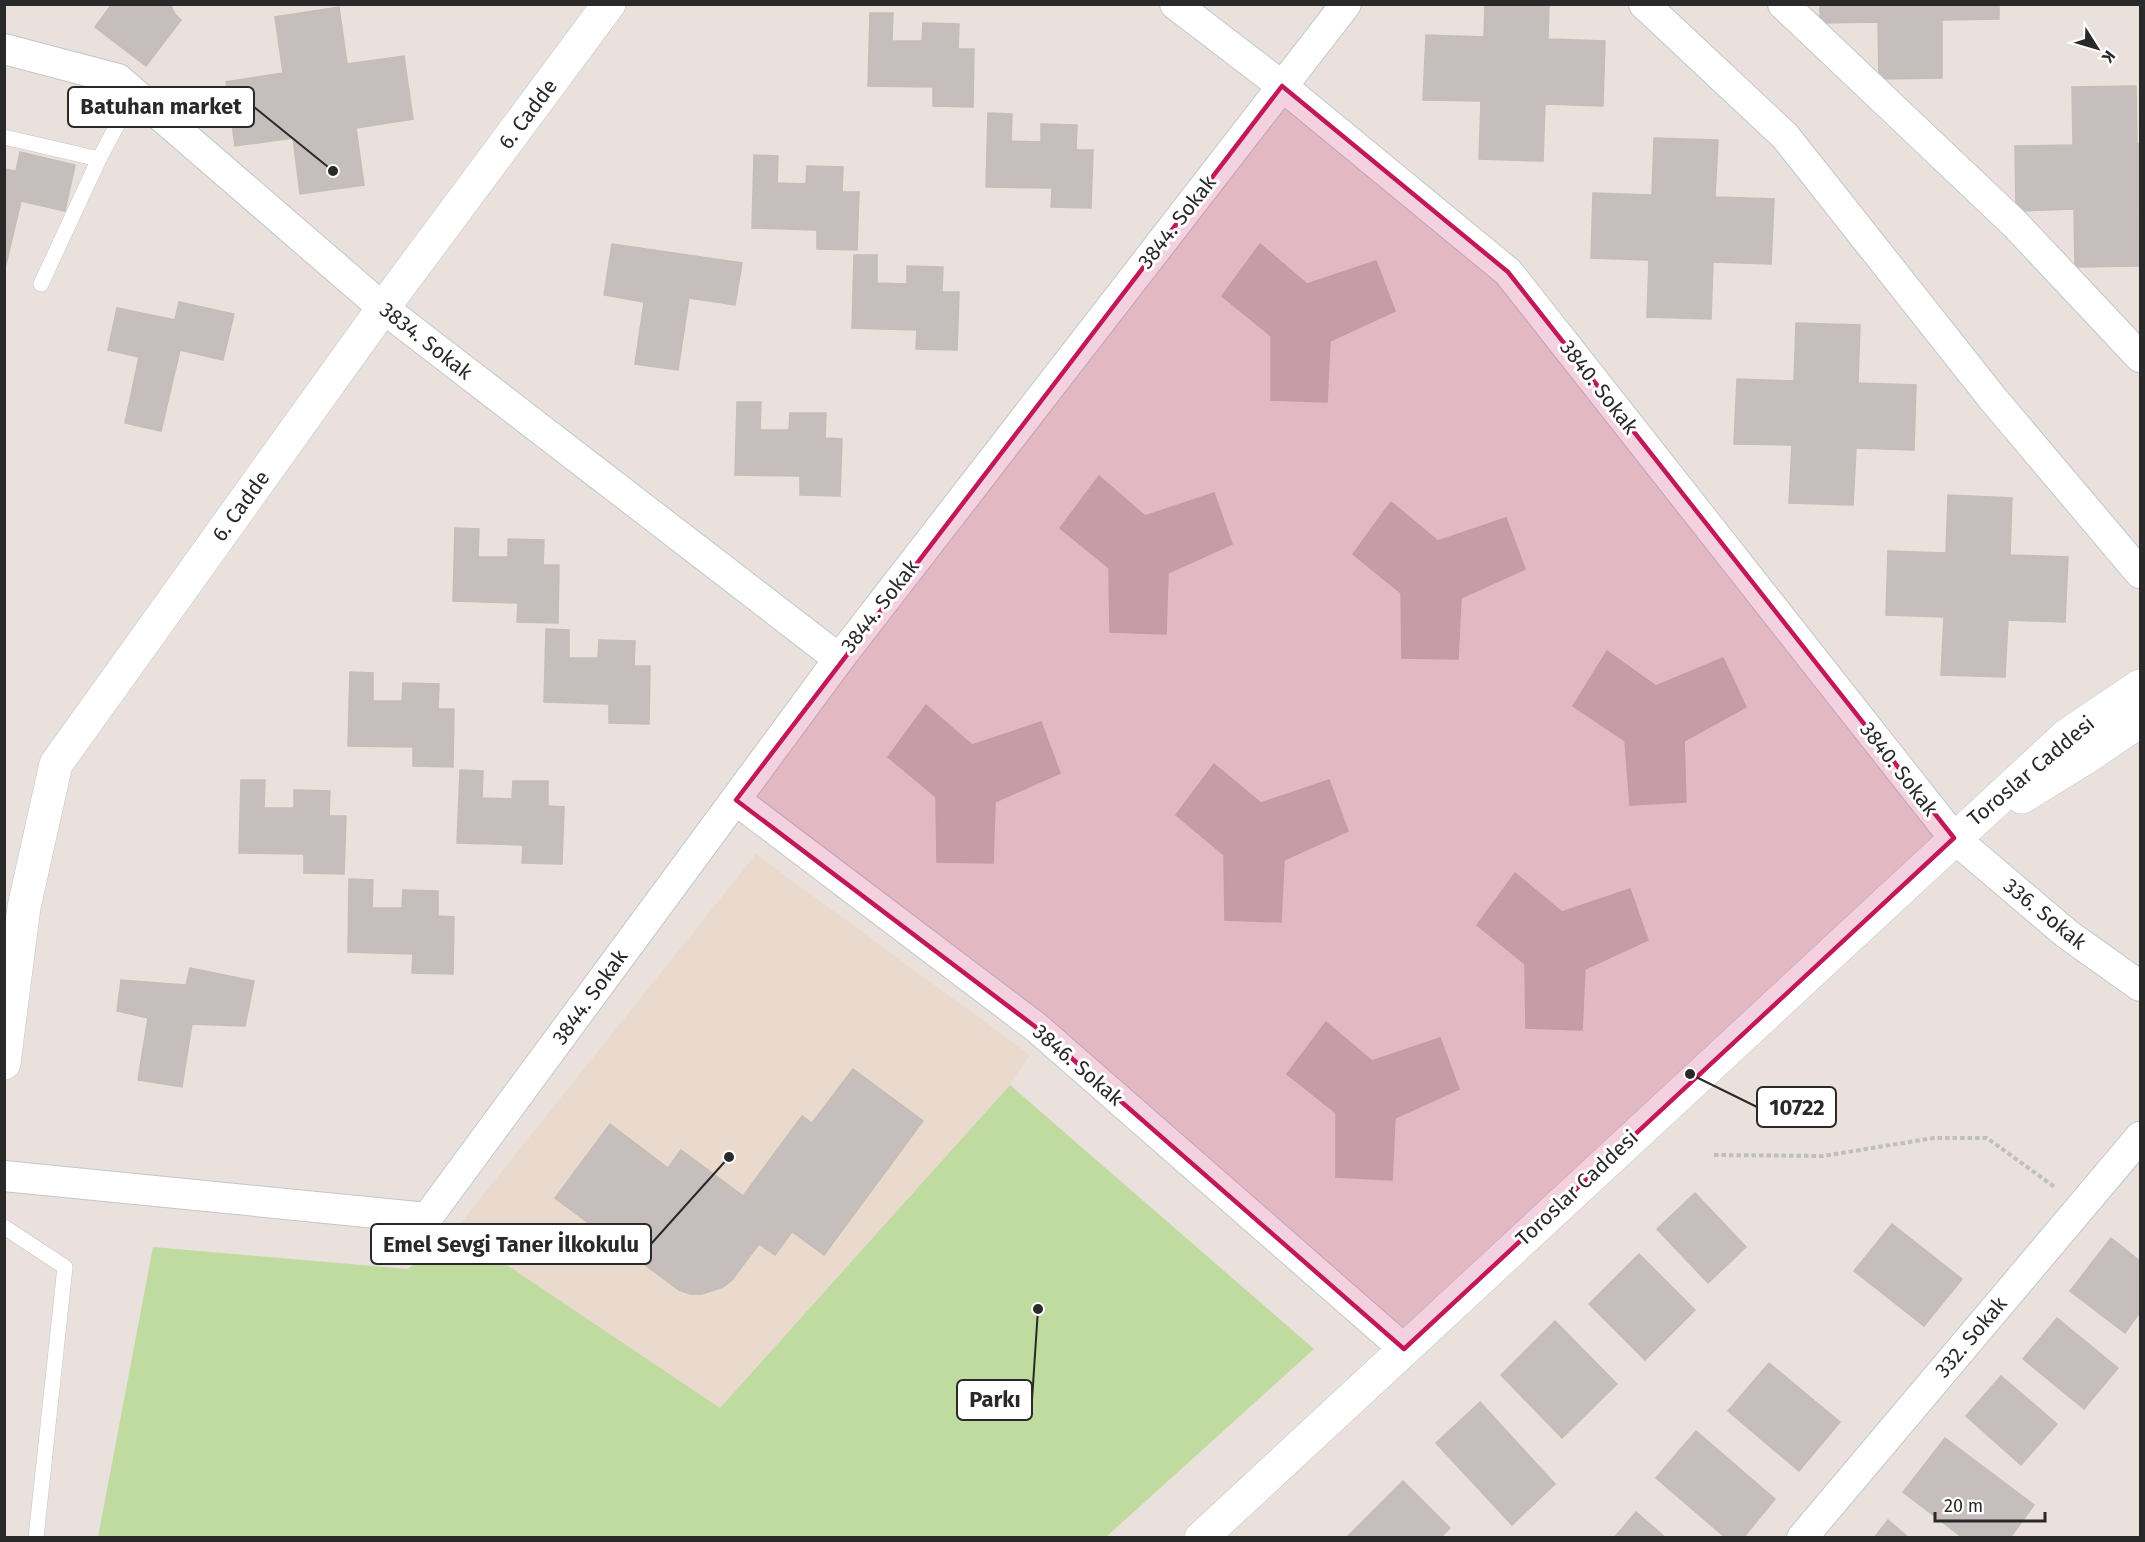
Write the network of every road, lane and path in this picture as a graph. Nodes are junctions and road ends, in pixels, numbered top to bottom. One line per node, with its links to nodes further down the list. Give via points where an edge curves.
1 (609, 4): 12 (main road, 6. Cadde)
2 (1175, 4): 8 (street, 3840. Sokak)
3 (1346, 4): 8 (street, 3844. Sokak)
4 (1644, 4): 14 (street, via 1785,136 1993,399)
5 (1783, 4): 13 (street, via 2015,224)
6 (4, 49): 7 (street, 3834. Sokak)
7 (118, 79): 10 (lane, via 122,116); 12 (street, 3834. Sokak)
8 (1282, 86): 15 (street, 3844. Sokak); 19 (street, 3840. Sokak, via 1508,272)
9 (4, 137): 10 (lane)
10 (99, 159): 11 (lane)
11 (41, 284)
12 (383, 308): 15 (street, 3834. Sokak); 21 (main road, 6. Cadde, via 56,764 24,908)
13 (2140, 357)
14 (2140, 573)
15 (839, 659): 18 (street, 3844. Sokak)
16 (2140, 686): 19 (main road, Toroslar Caddesi, via 2066,736)
17 (2140, 721): 19 (main road, Toroslar Caddesi)
18 (736, 800): 24 (street, 3844. Sokak, via 427,1218); 27 (street, 3846. Sokak, via 1037,1028)
19 (1954, 838): 20 (street, 336. Sokak, via 2067,934); 27 (main road, Toroslar Caddesi)
20 (2140, 986)
21 (4, 1064)
22 (2140, 1137): 25 (street, 332. Sokak)
23 (1714, 1155): 25 (path, via 1823,1156 1934,1138 1987,1138)
24 (4, 1176)
25 (2081, 1207): 30 (street, 332. Sokak)
26 (4, 1227): 28 (lane, via 65,1267)
27 (1404, 1349): 29 (main road, Toroslar Caddesi)
28 (36, 1538)
29 (1201, 1538)
30 (1802, 1538)

